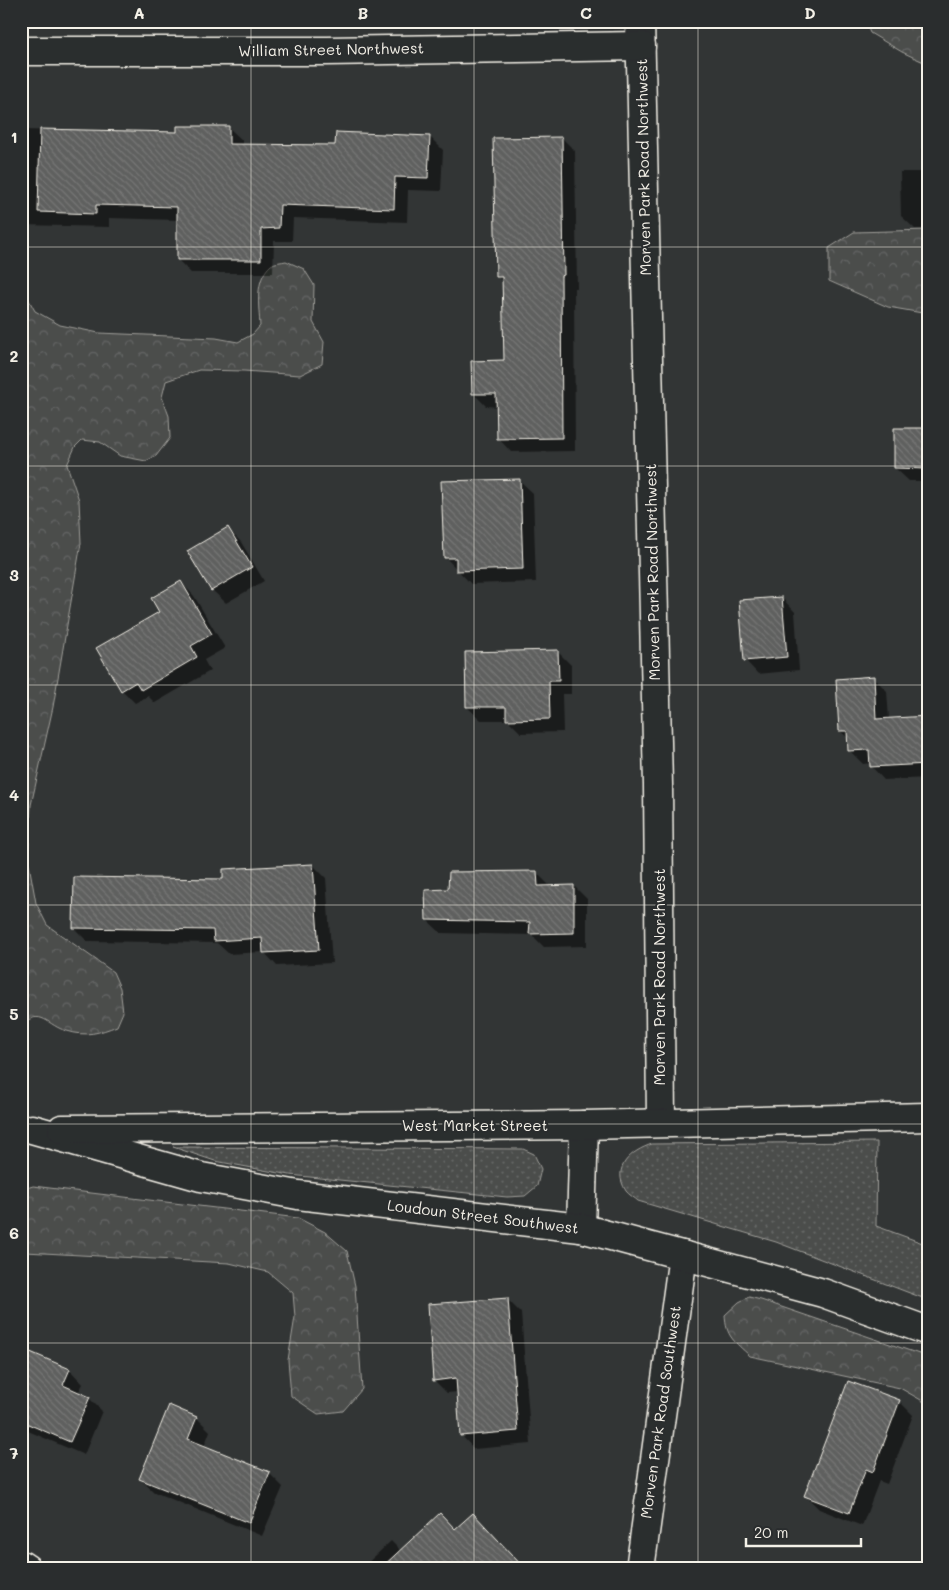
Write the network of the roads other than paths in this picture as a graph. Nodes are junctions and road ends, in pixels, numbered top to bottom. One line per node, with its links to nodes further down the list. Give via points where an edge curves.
1 (641, 33): 2 (street, William Street Northwest, via 327,51); 4 (street, Morven Park Road Northwest, via 658,785)
2 (21, 51)
3 (928, 1117): 4 (street, West Market Street)
4 (661, 1122): 5 (street, West Market Street)
5 (584, 1125): 6 (street, West Market Street); 7 (street)
6 (26, 1129): 7 (street, Loudoun Street Southwest, via 201,1177 288,1194)
7 (581, 1228): 8 (street, Loudoun Street Southwest)
8 (683, 1255): 9 (street, Loudoun Street Southwest, via 824,1293); 12 (street, Morven Park Road Southwest)
9 (928, 1331)
10 (21, 1566): 11 (street)
11 (27, 1569)
12 (640, 1569)

